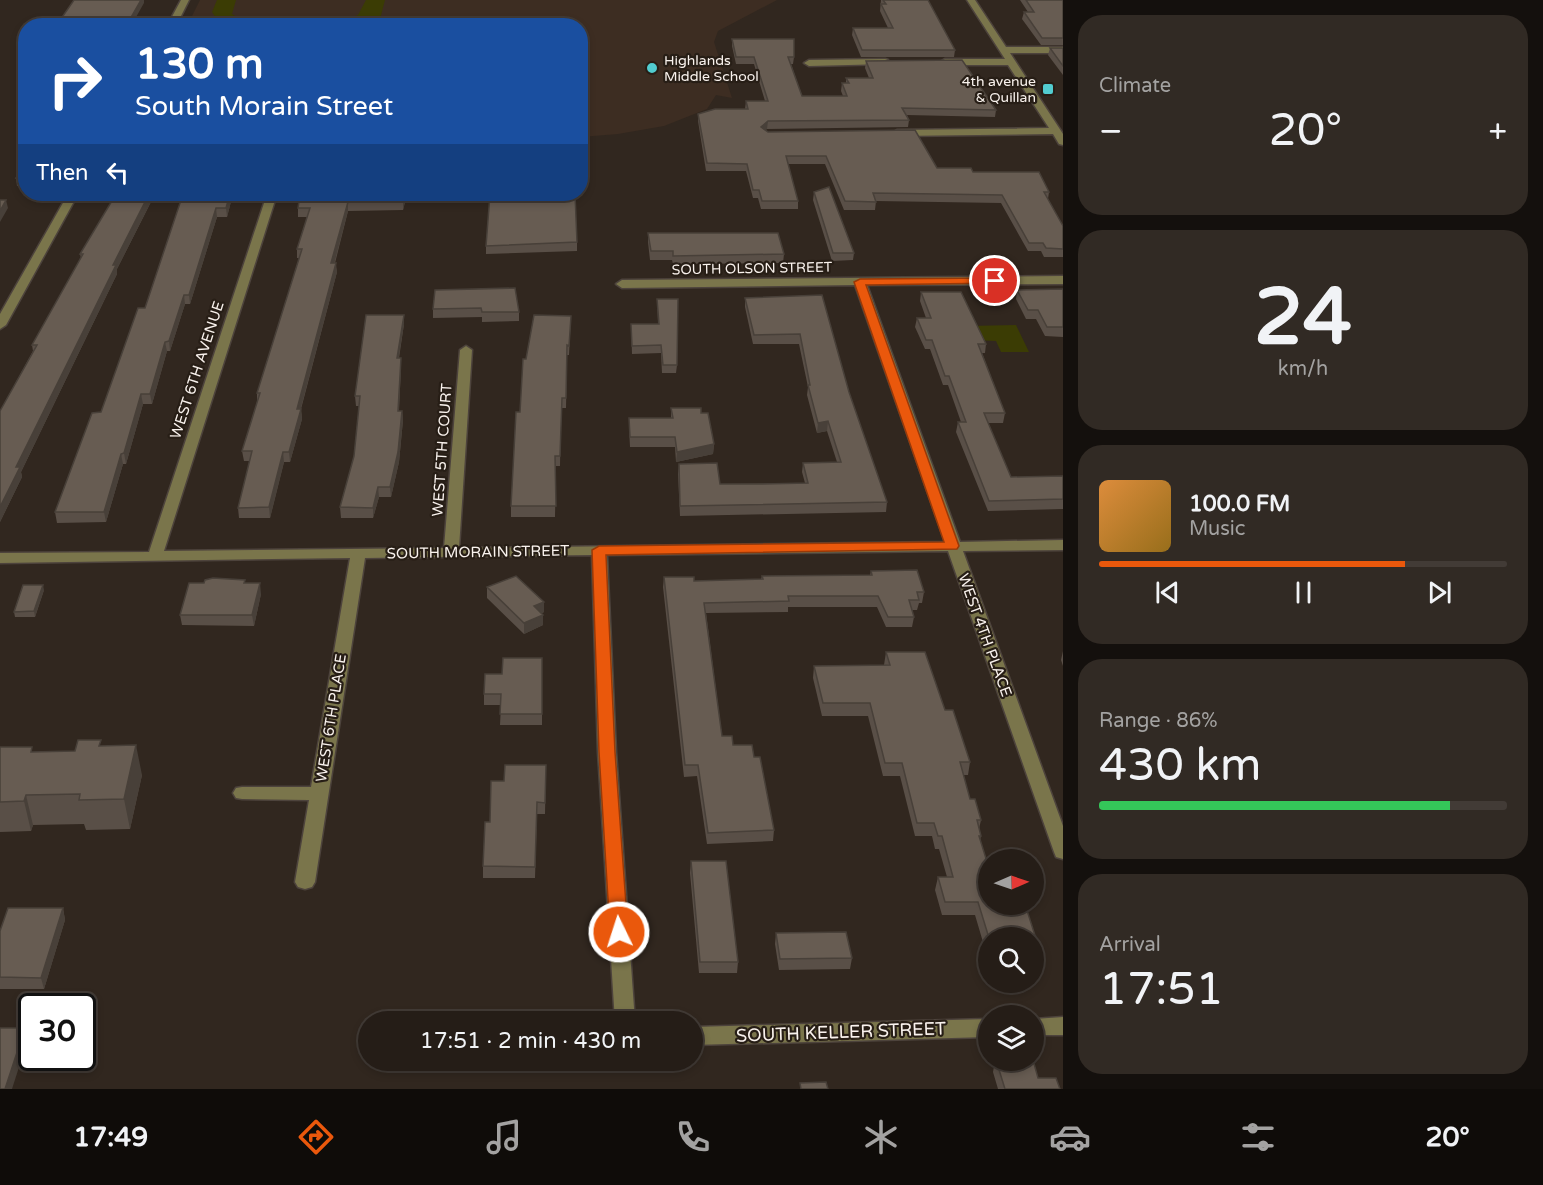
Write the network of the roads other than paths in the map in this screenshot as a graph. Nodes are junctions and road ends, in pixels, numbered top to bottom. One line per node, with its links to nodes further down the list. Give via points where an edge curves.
1 (185, 0): 3 (street)
2 (971, 0): 4 (street)
3 (175, 18)
4 (1004, 50): 5 (street); 8 (street)
5 (1063, 50)
6 (902, 62): 9 (street)
7 (936, 62): 8 (street)
8 (1011, 62): 10 (street)
9 (809, 63)
10 (1056, 131): 11 (street); 12 (street)
11 (885, 133)
12 (1063, 142)
13 (69, 201): 18 (street)
14 (270, 201): 25 (street, WEST 6TH AVENUE)
15 (1063, 280): 16 (street, SOUTH OLSON STREET)
16 (860, 282): 17 (street, SOUTH OLSON STREET); 21 (street, WEST 4TH PLACE)
17 (622, 284)
18 (0, 325)
19 (466, 350): 23 (street, WEST 5TH COURT)
20 (1063, 545): 21 (street, SOUTH MORAIN STREET)
21 (953, 546): 22 (street, SOUTH MORAIN STREET); 29 (street, WEST 4TH PLACE)
22 (599, 550): 23 (street, SOUTH MORAIN STREET); 31 (street, via 607,752)
23 (451, 553): 24 (street, SOUTH MORAIN STREET)
24 (358, 554): 25 (street, SOUTH MORAIN STREET); 28 (street, WEST 6TH PLACE)
25 (154, 556): 26 (street, SOUTH MORAIN STREET)
26 (0, 558)
27 (242, 793): 28 (street)
28 (319, 794): 30 (street, WEST 6TH PLACE)
29 (1063, 852)
30 (305, 882)
31 (624, 1011)
32 (1063, 1026): 33 (street)
33 (1044, 1027)
34 (978, 1028): 35 (street, SOUTH KELLER STREET)
35 (703, 1036)

